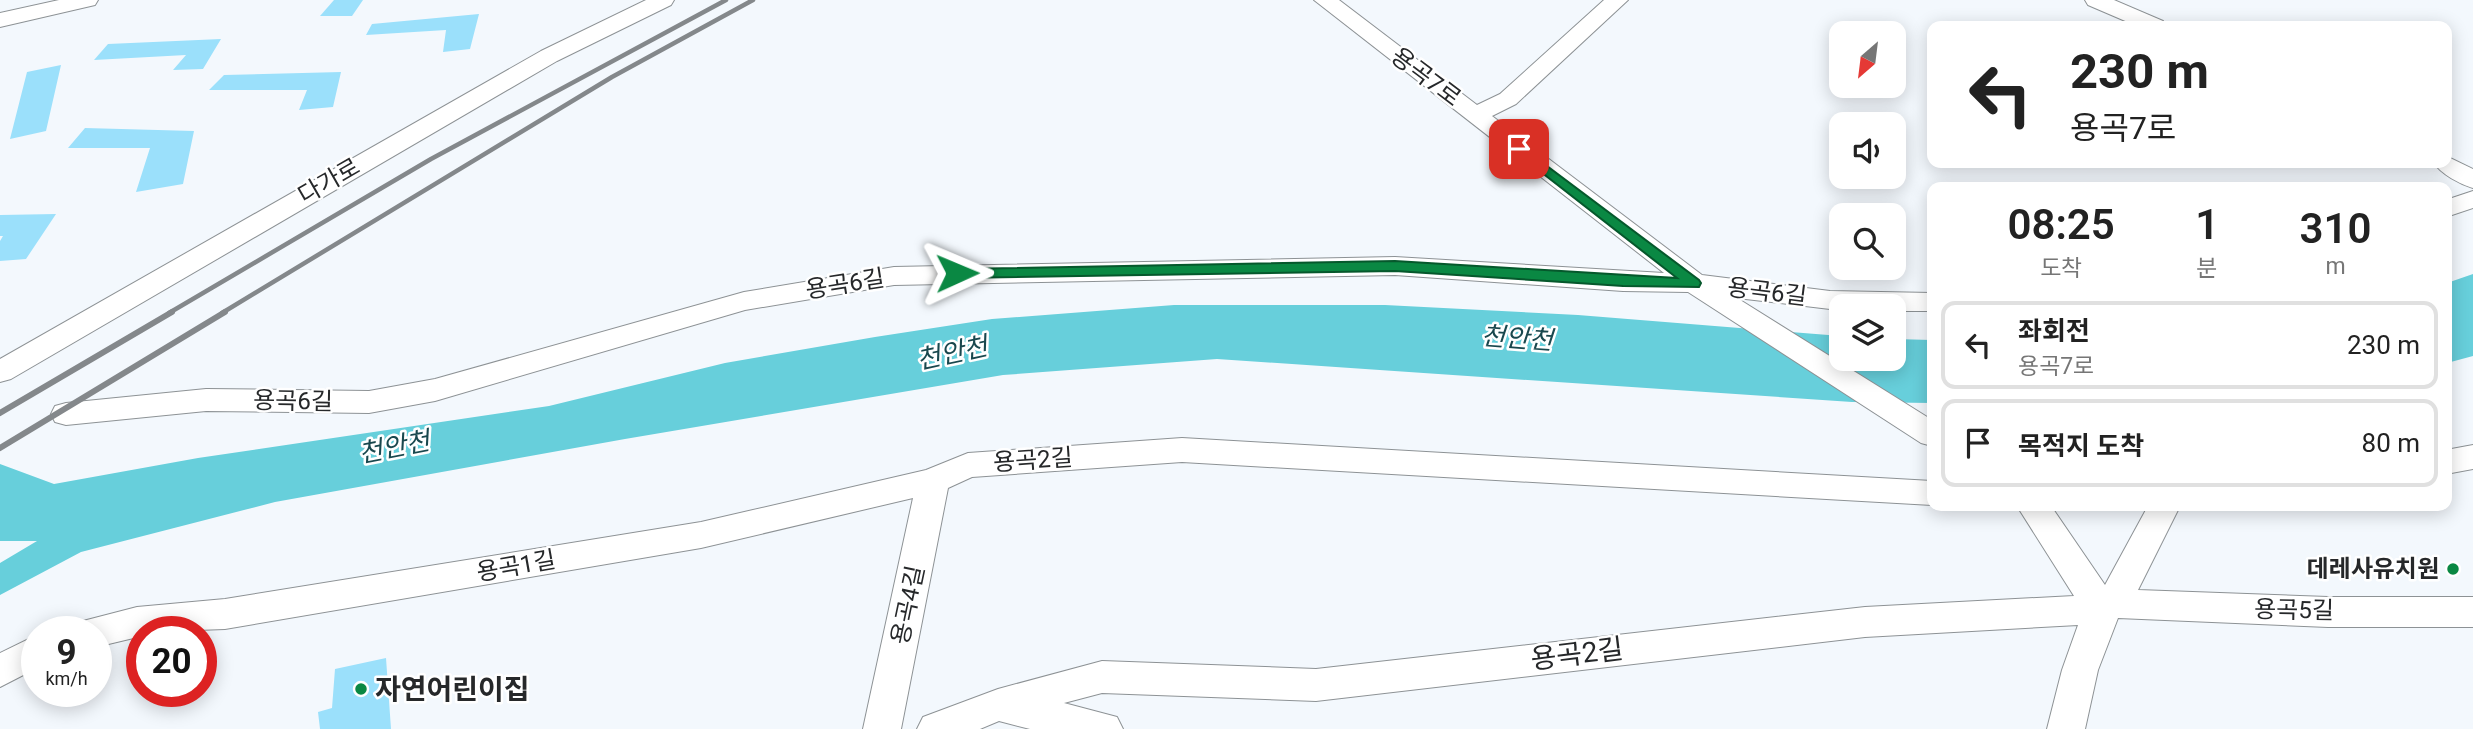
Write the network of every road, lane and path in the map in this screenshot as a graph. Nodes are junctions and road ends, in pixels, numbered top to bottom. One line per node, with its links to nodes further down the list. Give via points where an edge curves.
1 (88, 0): 7 (street)
2 (638, 0): 16 (street, 다가로, via 536,50)
3 (663, 0): 16 (street, 다가로, via 538,63)
4 (1325, 0): 9 (street, 용곡7로)
5 (1617, 0): 9 (street, via 1508,99)
6 (2096, 0): 8 (street)
7 (0, 20)
8 (2144, 21)
9 (1476, 115): 14 (street, 용곡7로)
10 (2452, 167): 11 (street)
11 (2473, 180)
12 (2473, 199): 13 (street)
13 (2452, 206)
14 (1693, 283): 15 (street, 용곡6길, via 1830,299); 17 (street, 용곡6길, via 1395,266 894,276 744,301 435,390 369,402 206,401); 18 (street, 용곡7로)
15 (1927, 302)
16 (3, 365)
17 (66, 414)
18 (1927, 432)
19 (2473, 457): 20 (street)
20 (2452, 461)
21 (933, 481): 22 (street, 용곡2길, via 968,465 1182,450); 27 (street, 용곡1길, via 701,535 225,614); 31 (street, 용곡4길)
22 (1927, 493)
23 (2037, 511): 25 (street)
24 (2161, 511): 25 (street)
25 (2108, 606): 26 (street, 용곡5길); 30 (street, 용곡2길, via 1866,622 1317,685 1102,677); 34 (street, via 2080,670)
26 (2473, 612)
27 (112, 628)
28 (21, 659): 29 (street)
29 (0, 671)
30 (998, 705): 32 (street, 용곡2길); 33 (street)
31 (882, 729)
32 (936, 729)
33 (1104, 729)
34 (2066, 729)

